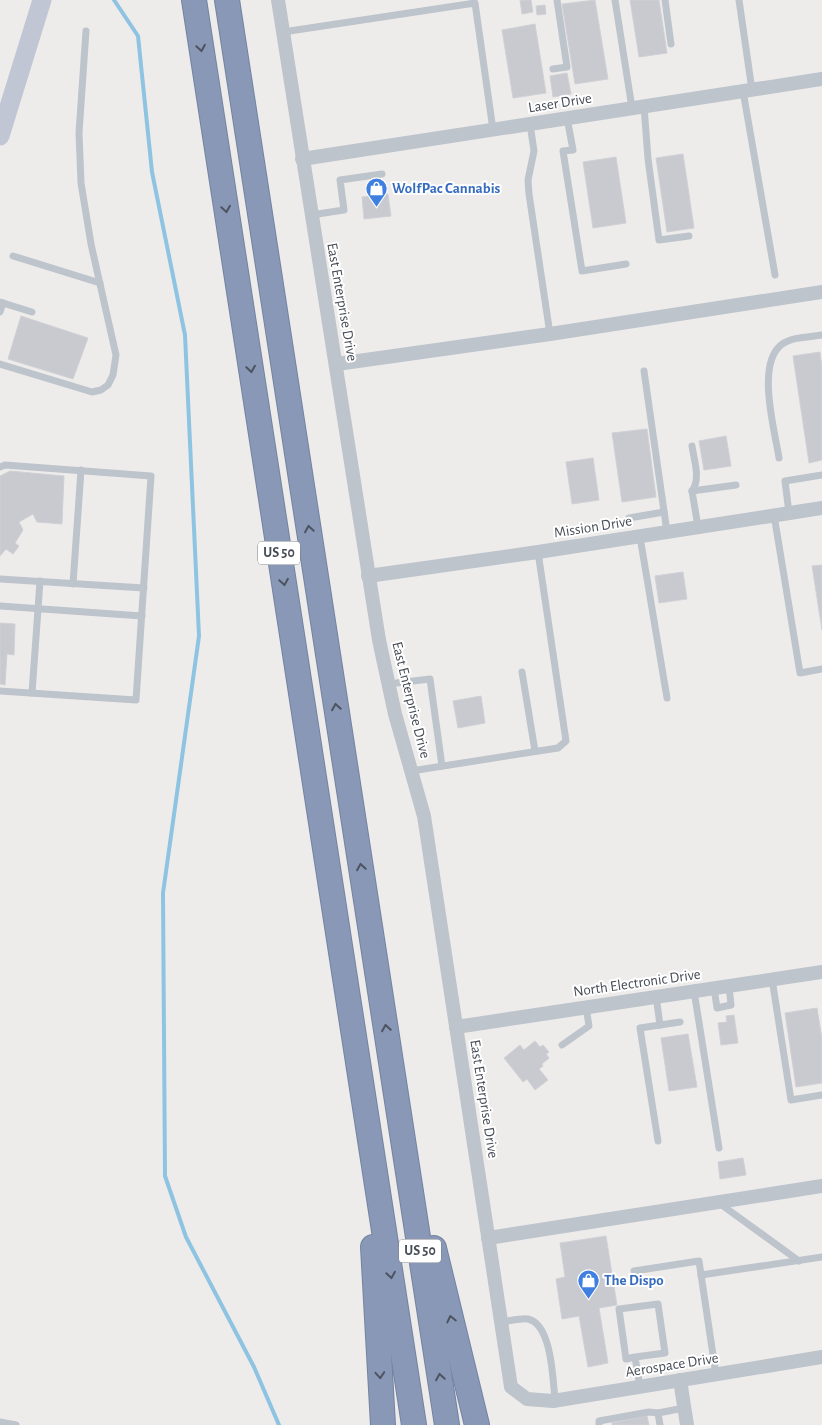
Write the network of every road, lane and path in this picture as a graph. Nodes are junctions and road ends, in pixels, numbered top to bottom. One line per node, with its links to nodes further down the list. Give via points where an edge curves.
1 (42, 0): 18 (street)
2 (194, 0): 83 (highway, US 50, one-way to 83)
3 (227, 0): 81 (highway, US 50, one-way to 3)
4 (278, 0): 10 (street, East Enterprise Drive)
5 (557, 0): 12 (lane, via 567,67)
6 (615, 0): 15 (lane)
7 (664, 0): 11 (lane)
8 (739, 0): 14 (lane)
9 (86, 31): 27 (lane, via 79,158)
10 (282, 32): 19 (lane, via 475,3); 20 (street, East Enterprise Drive)
11 (671, 44)
12 (553, 69)
13 (822, 79): 14 (street, Laser Drive)
14 (748, 90): 15 (street, Laser Drive); 26 (lane)
15 (638, 107): 16 (street, Laser Drive); 23 (lane, via 659,240)
16 (567, 118): 17 (street, Laser Drive); 25 (lane, via 573,150 563,151 582,271)
17 (530, 124): 19 (street, Laser Drive); 32 (lane, via 534,151 528,180 529,194)
18 (1, 128)
19 (493, 130): 20 (street, Laser Drive)
20 (302, 159): 22 (street, East Enterprise Drive)
21 (382, 174): 22 (lane, via 340,180 344,210)
22 (310, 215): 35 (street, East Enterprise Drive)
23 (689, 236)
24 (13, 256): 27 (lane)
25 (626, 264)
26 (775, 275)
27 (100, 283): 34 (lane, via 116,355 108,385 92,392)
28 (822, 292): 32 (street)
29 (1, 302): 30 (lane); 31 (lane)
30 (0, 312)
31 (32, 312)
32 (550, 334): 35 (street)
33 (822, 335): 38 (lane, via 791,340 780,346 768,371)
34 (0, 364)
35 (337, 364): 53 (street, East Enterprise Drive)
36 (644, 371): 45 (lane)
37 (692, 446): 43 (lane, via 697,482)
38 (780, 458)
39 (0, 468): 40 (lane, via 5,465)
40 (81, 470): 56 (lane); 57 (lane, via 151,476)
41 (822, 475): 46 (lane, via 785,481)
42 (736, 485): 43 (lane)
43 (692, 492): 49 (lane)
44 (822, 508): 46 (street, Mission Drive)
45 (664, 512): 48 (lane); 50 (lane)
46 (789, 513): 47 (street, Mission Drive)
47 (774, 516): 49 (street, Mission Drive); 61 (lane, via 800,673)
48 (628, 518)
49 (698, 527): 50 (street, Mission Drive)
50 (667, 532): 51 (street, Mission Drive)
51 (640, 537): 52 (street, Mission Drive); 66 (lane)
52 (538, 552): 53 (street, Mission Drive); 67 (lane, via 566,732 563,745)
53 (368, 576): 63 (street, East Enterprise Drive)
54 (0, 579): 55 (lane)
55 (40, 582): 56 (lane); 59 (lane)
56 (73, 584): 57 (lane)
57 (144, 588): 60 (lane)
58 (0, 606): 59 (lane)
59 (38, 609): 60 (lane); 65 (lane)
60 (142, 616): 65 (lane, via 136,700)
61 (822, 669)
62 (522, 672): 67 (lane)
63 (388, 684): 68 (lane, via 430,679); 69 (street, East Enterprise Drive)
64 (0, 691): 65 (lane)
65 (32, 693)
66 (667, 698)
67 (535, 751): 68 (lane)
68 (442, 766): 69 (lane)
69 (411, 771): 79 (street, East Enterprise Drive, via 424,816)
70 (822, 972): 71 (street, North Electronic Drive)
71 (772, 979): 72 (street, North Electronic Drive); 82 (lane, via 791,1100)
72 (729, 986): 73 (street, North Electronic Drive); 73 (lane, via 731,1006 717,1008)
73 (714, 988): 74 (street, North Electronic Drive)
74 (694, 991): 75 (street, North Electronic Drive); 85 (lane)
75 (656, 996): 76 (street, North Electronic Drive); 78 (lane)
76 (586, 1006): 79 (street, North Electronic Drive); 80 (lane, via 589,1026)
77 (680, 1022): 78 (lane)
78 (660, 1025): 84 (lane, via 640,1028)
79 (456, 1027): 88 (street, East Enterprise Drive)
80 (562, 1045)
81 (393, 1076): 107 (highway, US 50, one-way to 81); 108 (highway, one-way to 81)
82 (822, 1095)
83 (364, 1106): 105 (highway, one-way to 105); 106 (highway, US 50, one-way to 106)
84 (658, 1141)
85 (719, 1148)
86 (822, 1186): 87 (street)
87 (719, 1203): 88 (street); 90 (lane)
88 (488, 1238): 93 (street, East Enterprise Drive)
89 (822, 1257): 90 (lane)
90 (799, 1261): 92 (lane)
91 (634, 1271): 92 (lane, via 699,1261)
92 (701, 1275): 96 (lane)
93 (501, 1322): 99 (street, East Enterprise Drive, via 511,1387); 100 (lane, via 527,1319 534,1321 544,1332)
94 (635, 1357): 94 (lane, via 626,1359 619,1309 658,1304 665,1353); 98 (lane)
95 (822, 1357): 96 (street, Aerospace Drive)
96 (716, 1374): 97 (street, Aerospace Drive)
97 (680, 1380): 98 (street, Aerospace Drive); 101 (street)
98 (640, 1387): 100 (street, Aerospace Drive)
99 (527, 1399): 100 (street, Aerospace Drive)
100 (555, 1400)
101 (684, 1408): 102 (lane); 111 (street)
102 (658, 1413): 109 (lane, via 599,1421); 110 (lane)
103 (0, 1422): 104 (lane)
104 (16, 1425)
105 (383, 1425)
106 (414, 1425)
107 (447, 1425)
108 (477, 1425)
109 (599, 1425)
110 (660, 1425)
111 (687, 1425)

